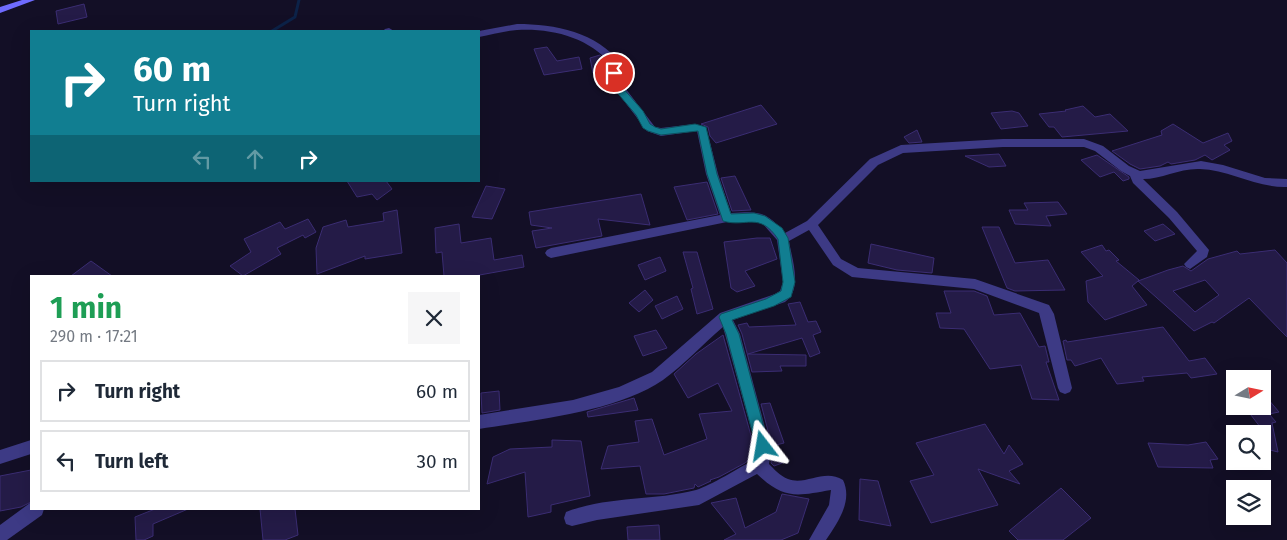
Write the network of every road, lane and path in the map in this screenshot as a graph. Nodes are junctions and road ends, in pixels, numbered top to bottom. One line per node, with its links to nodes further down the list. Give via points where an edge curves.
1 (31, 0): 2 (main road)
2 (0, 10)
3 (480, 34): 6 (street, via 515,27 542,27 598,46 616,64 612,76 614,81 647,126 661,132 695,127 702,129 712,174)
4 (1135, 173): 5 (street, via 1146,175 1177,167 1204,165 1267,184); 7 (street, via 1089,144 1003,143 901,149 874,162); 10 (street, via 1137,180 1203,250 1200,258)
5 (1287, 183)
6 (727, 218): 8 (street, via 754,216 778,231); 9 (street)
7 (811, 224): 8 (street); 12 (street, via 837,262 856,273 974,284 1044,309)
8 (783, 238): 11 (street, via 789,282 786,294 770,303)
9 (551, 253)
10 (1190, 264)
11 (725, 317): 13 (street, via 657,376 622,393 573,406); 16 (street, via 756,418 764,450)
12 (1066, 388)
13 (480, 422)
14 (30, 447): 15 (street)
15 (0, 458)
16 (762, 464): 18 (street, via 699,497); 20 (street, via 763,469 789,488 833,482 838,485 835,512)
17 (35, 510): 19 (street)
18 (572, 518)
19 (0, 536)
20 (817, 540)

